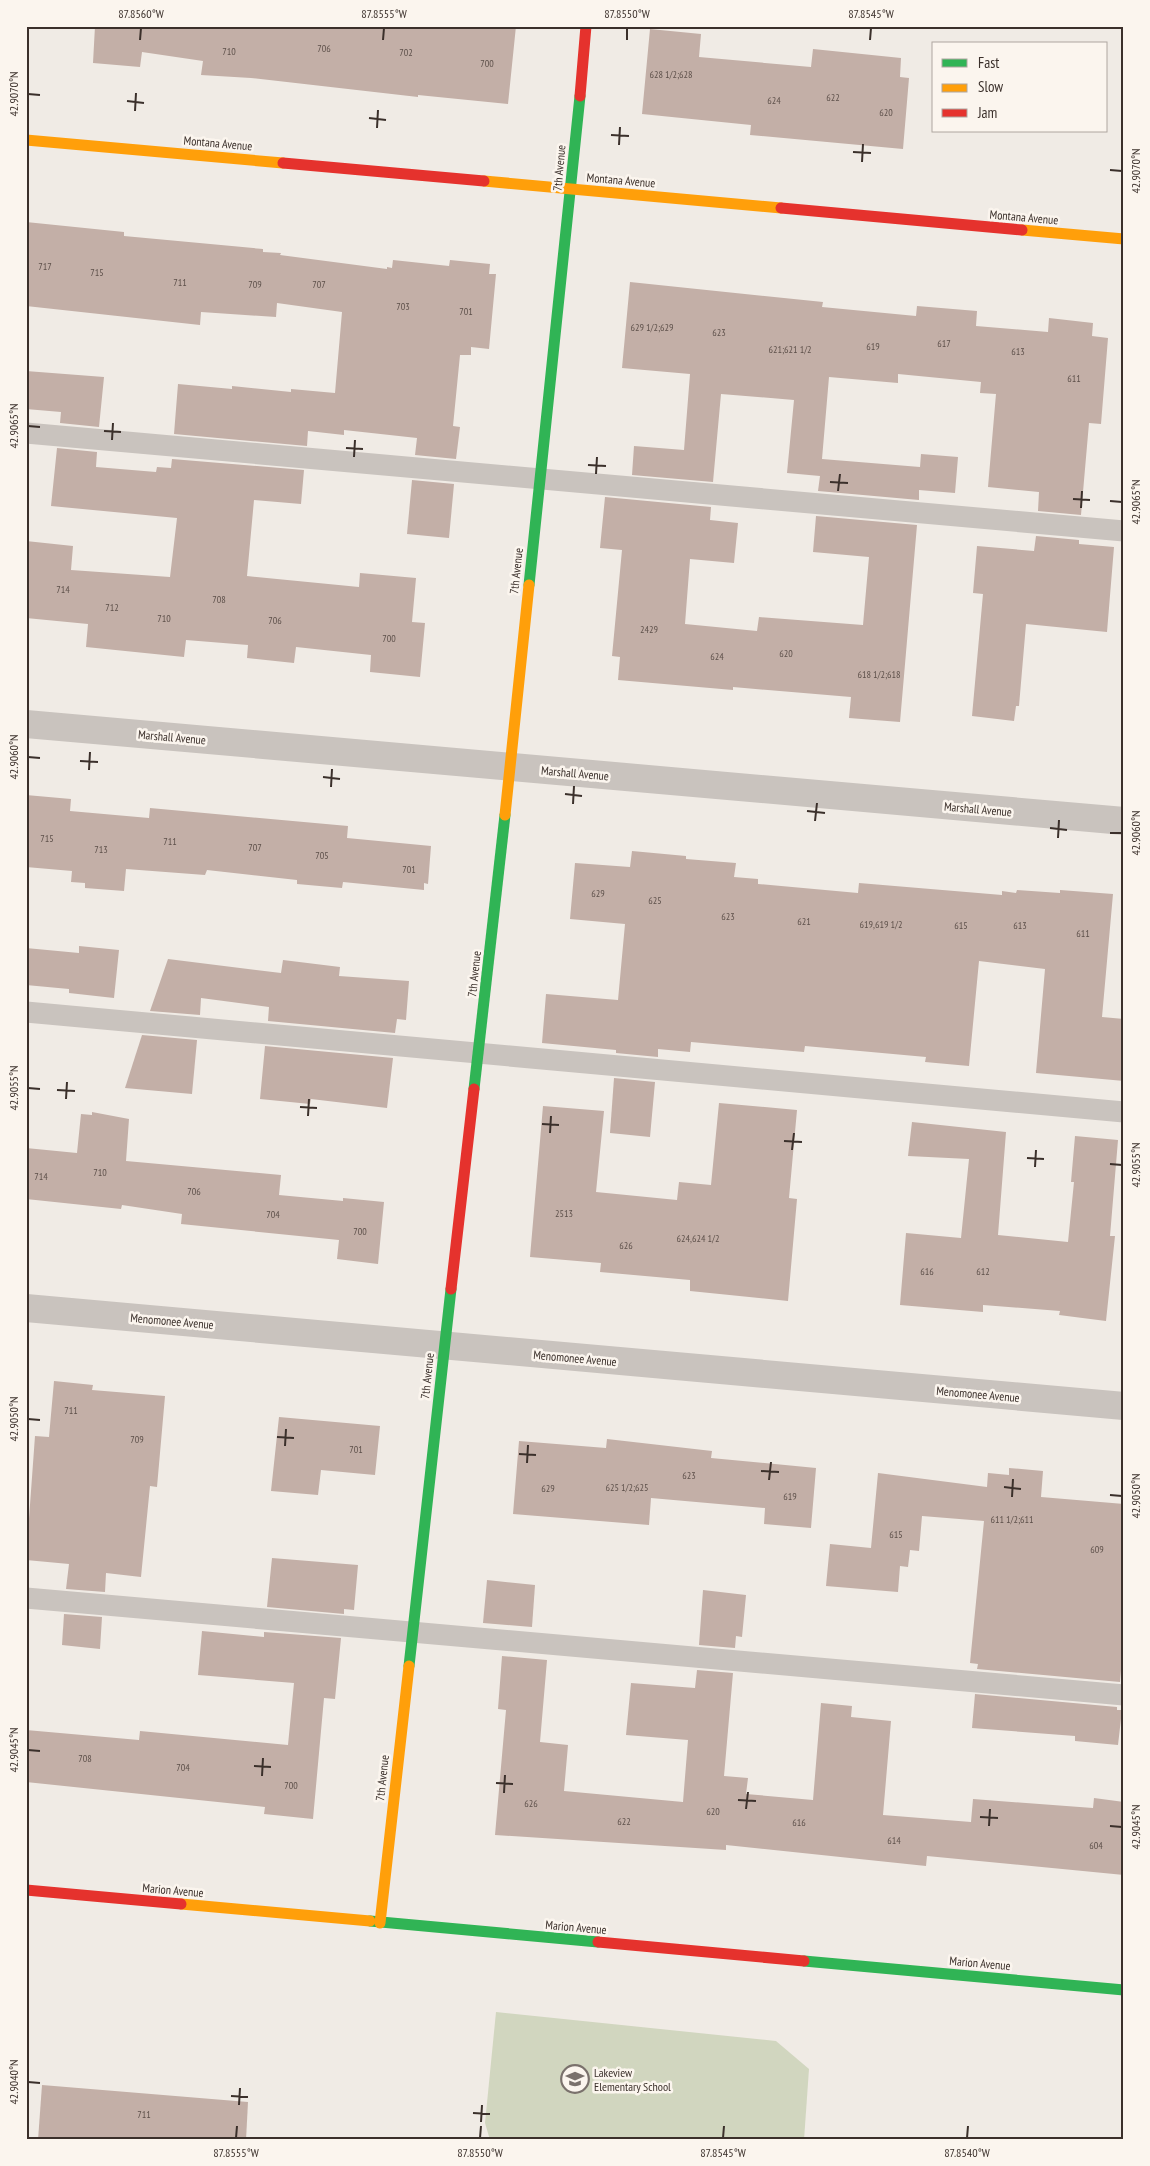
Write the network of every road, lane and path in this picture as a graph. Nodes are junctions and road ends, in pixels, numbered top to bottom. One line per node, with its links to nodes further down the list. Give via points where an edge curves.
1 (586, 26): 3 (street, 7th Avenue)
2 (26, 140): 3 (street, Montana Avenue)
3 (571, 190): 4 (street, Montana Avenue); 6 (street, 7th Avenue)
4 (1124, 239)
5 (26, 433): 6 (lane)
6 (540, 477): 7 (lane); 9 (street, 7th Avenue)
7 (1124, 531)
8 (26, 724): 9 (street, Marshall Avenue)
9 (510, 767): 10 (street, Marshall Avenue); 12 (street, 7th Avenue)
10 (1124, 822)
11 (26, 1012): 12 (lane)
12 (479, 1055): 13 (lane); 15 (street, 7th Avenue)
13 (1124, 1112)
14 (26, 1308): 15 (street, Menomonee Avenue)
15 (444, 1346): 16 (street, Menomonee Avenue); 18 (street, 7th Avenue)
16 (1124, 1406)
17 (26, 1598): 18 (lane)
18 (412, 1634): 19 (lane); 21 (street, 7th Avenue)
19 (1124, 1695)
20 (26, 1890): 21 (street, Marion Avenue)
21 (380, 1923): 22 (street, Marion Avenue)
22 (1124, 1990)

